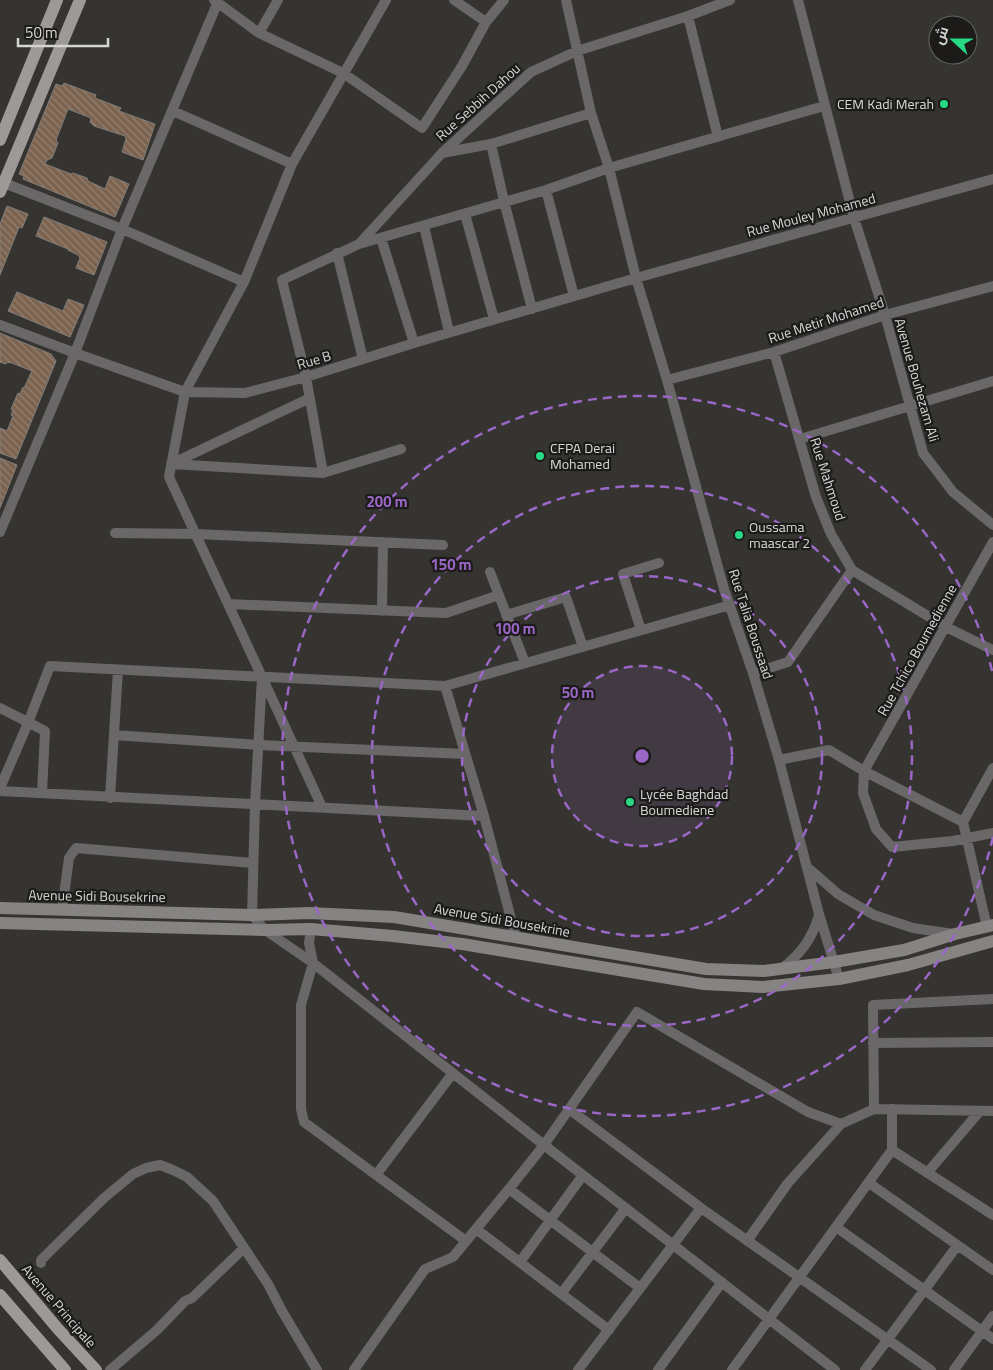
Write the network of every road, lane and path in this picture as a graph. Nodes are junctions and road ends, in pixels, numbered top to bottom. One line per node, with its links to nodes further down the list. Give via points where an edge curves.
1 (57, 0): 20 (main road)
2 (80, 0): 26 (main road)
3 (278, 0): 13 (street)
4 (386, 0): 15 (street)
5 (454, 0): 12 (street)
6 (504, 0): 12 (street)
7 (566, 0): 14 (street, Rue Talia Boussaad)
8 (730, 0): 11 (street, Rue Sebbih Dahou)
9 (798, 0): 16 (street, Avenue Bouhezam Ali)
10 (216, 2): 13 (street); 17 (street)
11 (688, 16): 14 (street, Rue Sebbih Dahou); 19 (street)
12 (486, 22): 15 (street, via 422,128)
13 (259, 33): 15 (street)
14 (577, 50): 18 (street, Rue Talia Boussaad); 22 (street, Rue Sebbih Dahou, via 531,72)
15 (343, 73): 23 (street)
16 (824, 106): 19 (street); 30 (street, Avenue Bouhezam Ali)
17 (173, 111): 23 (street); 32 (street)
18 (591, 113): 21 (street); 24 (street, Rue Talia Boussaad)
19 (718, 137): 24 (street)
20 (0, 140)
21 (491, 144): 22 (street); 28 (street)
22 (442, 153): 34 (street, Rue Sebbih Dahou)
23 (292, 164): 37 (street)
24 (609, 168): 27 (street); 36 (street, Rue Talia Boussaad)
25 (993, 179): 30 (street, Rue Mouley Mohamed)
26 (2, 188): 32 (street)
27 (546, 190): 28 (street); 39 (street)
28 (504, 201): 29 (street); 40 (street)
29 (465, 214): 31 (street); 42 (street)
30 (854, 218): 36 (street, Rue Mouley Mohamed); 41 (street, Avenue Bouhezam Ali)
31 (424, 226): 33 (street); 44 (street)
32 (122, 229): 37 (street); 47 (street)
33 (381, 238): 34 (street); 45 (street)
34 (359, 244): 35 (street)
35 (337, 253): 48 (street); 49 (street, via 282,280)
36 (636, 278): 39 (street, Rue B); 50 (street, Rue Talia Boussaad)
37 (244, 282): 52 (street)
38 (993, 286): 41 (street, Rue Metir Mohamed)
39 (574, 296): 40 (street, Rue B)
40 (532, 309): 42 (street, Rue B)
41 (885, 315): 46 (street, Rue Metir Mohamed); 54 (street, Avenue Bouhezam Ali)
42 (494, 319): 44 (street, Rue B)
43 (0, 325): 47 (street, Rue B)
44 (449, 332): 45 (street, Rue B)
45 (414, 343): 48 (street, Rue B)
46 (774, 352): 50 (street, Rue Metir Mohamed); 55 (street, Rue Mahmoud)
47 (75, 353): 52 (street, Rue B); 60 (street)
48 (363, 359): 49 (street, Rue B)
49 (306, 378): 52 (street, Rue B, via 245,393); 53 (street)
50 (667, 380): 71 (street, Rue Talia Boussaad)
51 (993, 381): 54 (street)
52 (185, 392): 57 (street)
53 (310, 398): 57 (street); 58 (street)
54 (909, 405): 55 (street); 59 (street, Avenue Bouhezam Ali, via 923,453 953,492)
55 (800, 439): 67 (street, Rue Mahmoud, via 816,497 831,534)
56 (401, 449): 58 (street)
57 (172, 464): 58 (street); 62 (street, via 169,477)
58 (322, 473)
59 (993, 525)
60 (0, 532)
61 (116, 533): 62 (street)
62 (196, 534): 63 (street); 70 (street)
63 (383, 542): 65 (street); 72 (street)
64 (993, 542): 74 (street, Rue Tchico Boumedienne)
65 (443, 545)
66 (660, 563): 75 (street, via 623,574)
67 (852, 570): 74 (street, Rue Mahmoud); 80 (street, via 788,662)
68 (490, 572): 69 (street)
69 (499, 596): 72 (street, via 446,613); 73 (street)
70 (228, 604): 72 (street); 81 (street)
71 (730, 605): 75 (street); 80 (street, Rue Talia Boussaad)
72 (382, 610)
73 (506, 615): 76 (street, via 566,597); 78 (street)
74 (946, 627): 77 (street, Rue Mahmoud); 91 (street, Rue Tchico Boumedienne)
75 (641, 630): 76 (street)
76 (583, 647): 78 (street)
77 (993, 650)
78 (525, 663): 82 (street)
79 (118, 670): 81 (street); 84 (street, via 50,666); 85 (street)
80 (753, 674): 89 (street, Rue Talia Boussaad)
81 (262, 677): 82 (street); 86 (street); 87 (street)
82 (445, 686): 88 (street)
83 (0, 708): 84 (street)
84 (28, 724): 92 (street); 93 (street, via 45,731)
85 (114, 735): 86 (street); 94 (street)
86 (258, 745): 87 (street); 95 (street)
87 (293, 747): 88 (street); 96 (street)
88 (465, 754): 97 (street)
89 (779, 760): 91 (street, via 829,750); 102 (street, Rue Talia Boussaad)
90 (993, 768): 98 (street)
91 (864, 771): 98 (street); 100 (street, via 863,793 876,829 892,847)
92 (0, 790): 93 (street)
93 (42, 793): 94 (street)
94 (110, 798): 95 (street)
95 (255, 805): 96 (street); 101 (street)
96 (322, 807): 97 (street)
97 (484, 816): 112 (street)
98 (962, 822): 100 (street)
99 (993, 833): 100 (street)
100 (967, 838): 108 (street)
101 (254, 863): 104 (street, via 76,848 69,858); 106 (street)
102 (807, 867): 105 (street, Rue Talia Boussaad); 111 (street, via 838,894 874,915 913,928)
103 (0, 908): 104 (main road, Avenue Sidi Bousekrine)
104 (62, 910): 106 (main road, Avenue Sidi Bousekrine)
105 (819, 914): 114 (street, Rue Talia Boussaad); 116 (street, via 815,931 806,946)
106 (252, 915): 110 (street); 112 (main road, Avenue Sidi Bousekrine, via 310,913 394,917)
107 (0, 923): 110 (main road)
108 (990, 926): 111 (main road, Avenue Sidi Bousekrine)
109 (311, 929): 110 (main road); 115 (street); 117 (main road, via 462,944 704,984 763,987)
110 (266, 930): 115 (street)
111 (954, 934): 114 (main road, Avenue Sidi Bousekrine, via 904,950)
112 (516, 938): 116 (main road, Avenue Sidi Bousekrine, via 706,970)
113 (993, 941): 117 (main road, via 908,965)
114 (834, 962): 116 (main road, Avenue Sidi Bousekrine); 117 (street, Rue Talia Boussaad)
115 (312, 963): 122 (street); 132 (street, via 301,1005 301,1109 304,1122)
116 (781, 969)
117 (839, 979)
118 (993, 999): 120 (street, via 873,1005)
119 (993, 1041): 120 (street); 121 (street)
120 (874, 1043): 124 (street)
121 (993, 1050)
122 (453, 1073): 129 (street); 132 (street)
123 (569, 1109): 128 (street, via 637,1012 808,1112); 129 (street); 137 (street)
124 (874, 1109): 125 (street); 128 (street)
125 (892, 1110): 126 (street); 130 (street)
126 (980, 1111): 127 (street); 131 (street)
127 (993, 1111)
128 (841, 1124): 143 (street, via 788,1183)
129 (544, 1144): 133 (street); 135 (street)
130 (892, 1150): 131 (street); 134 (street)
131 (928, 1173): 138 (street)
132 (376, 1175): 142 (street)
133 (582, 1175): 136 (street); 139 (street)
134 (869, 1182): 140 (street); 145 (street)
135 (509, 1188): 139 (street); 141 (street)
136 (626, 1208): 144 (street); 147 (street)
137 (700, 1208): 143 (street); 144 (street)
138 (993, 1215)
139 (550, 1220): 147 (street); 149 (street)
140 (836, 1227): 152 (street); 155 (street)
141 (476, 1229): 142 (street); 149 (street)
142 (466, 1241): 168 (street, via 454,1257 425,1268)
143 (747, 1241): 152 (street)
144 (673, 1245): 153 (street); 154 (street)
145 (957, 1246): 151 (street); 155 (street)
146 (244, 1248): 150 (street, via 213,1201 187,1178 160,1165 133,1174 64,1236); 166 (street); 167 (street)
147 (594, 1253): 154 (street); 156 (street)
148 (0, 1260): 165 (main road, Avenue Principale)
149 (520, 1262): 156 (street)
150 (40, 1263)
151 (993, 1270)
152 (800, 1277): 159 (street); 162 (street)
153 (722, 1282): 159 (street); 170 (street)
154 (640, 1288): 160 (street)
155 (924, 1290): 161 (street); 162 (street)
156 (561, 1294): 160 (street)
157 (0, 1295): 164 (main road)
158 (993, 1316): 161 (street)
159 (769, 1319): 171 (street); 172 (street)
160 (609, 1330): 169 (street)
161 (982, 1331): 163 (street); 175 (street)
162 (888, 1339): 173 (street); 174 (street)
163 (993, 1339)
164 (65, 1370)
165 (96, 1370)
166 (110, 1370)
167 (317, 1370)
168 (354, 1370)
169 (578, 1370)
170 (658, 1370)
171 (734, 1370)
172 (835, 1370)
173 (865, 1370)
174 (931, 1370)
175 (954, 1370)

